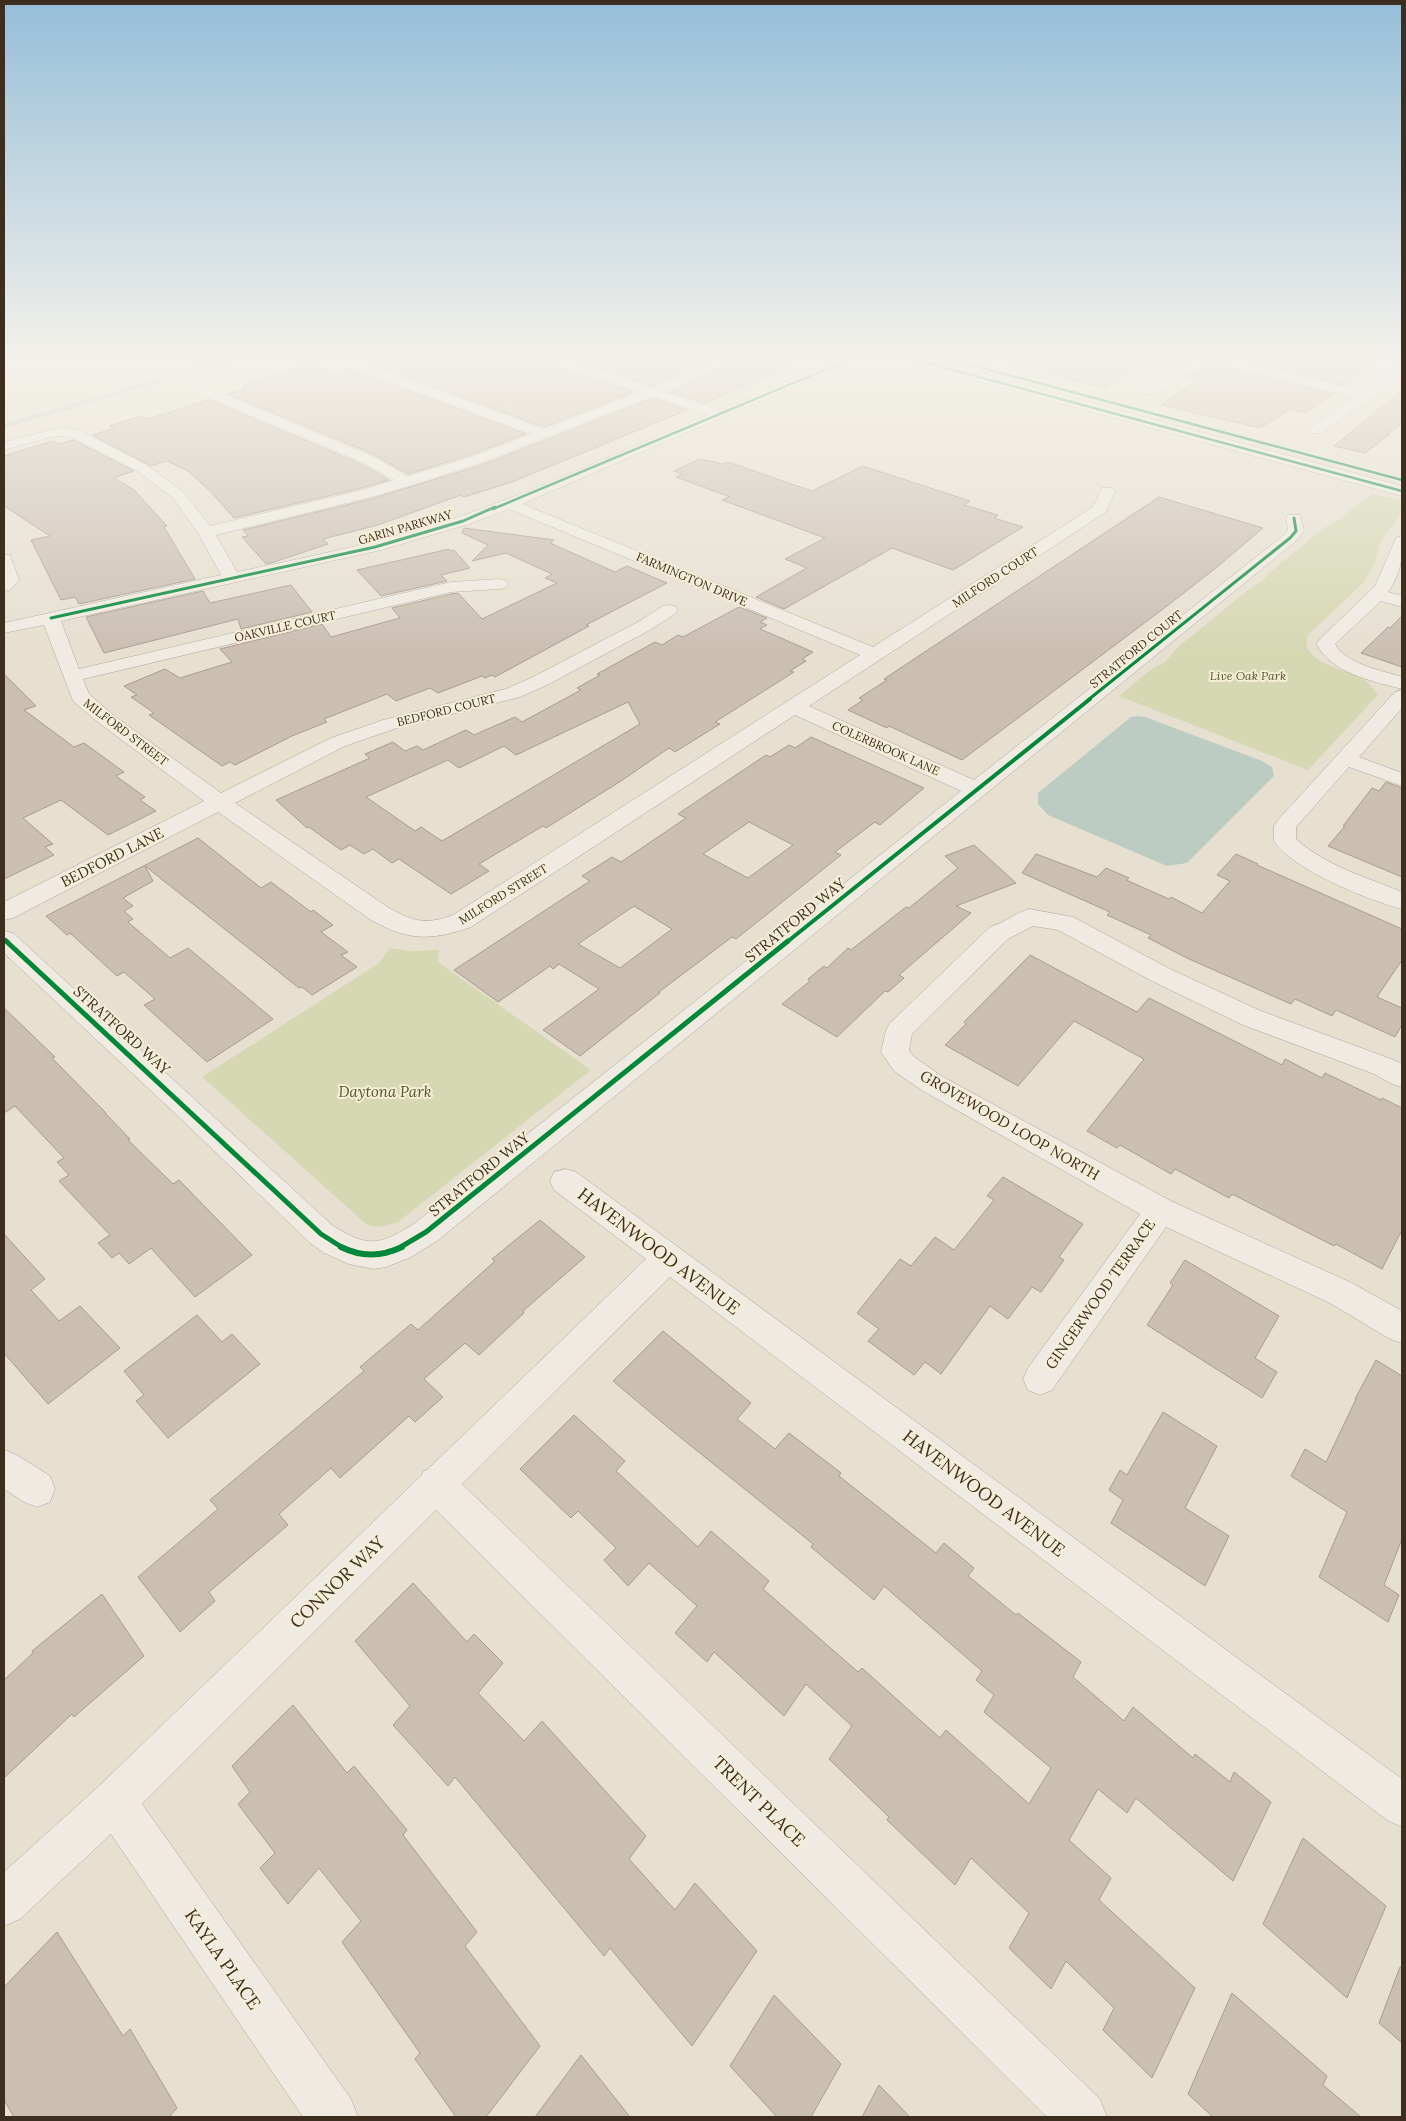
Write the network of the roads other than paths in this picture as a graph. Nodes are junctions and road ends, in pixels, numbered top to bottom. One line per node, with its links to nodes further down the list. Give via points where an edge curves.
1 (117, 455): 13 (street, via 142,468 178,495)
2 (360, 455): 8 (street)
3 (489, 455): 8 (street)
4 (624, 455): 11 (street, GARIN PARKWAY)
5 (1268, 455): 10 (street)
6 (1308, 455): 7 (street)
7 (1402, 480)
8 (408, 482): 13 (street)
9 (1107, 491): 24 (street, MILFORD COURT, via 1100,509)
10 (1402, 491)
11 (509, 504): 16 (street, GARIN PARKWAY, via 402,540); 24 (street, FARMINGTON DRIVE)
12 (1294, 518): 31 (street, STRATFORD COURT, via 1296,530 1290,538)
13 (206, 532): 16 (street)
14 (1402, 540): 19 (street, via 1387,581)
15 (4, 559): 18 (street, via 10,580)
16 (232, 579): 22 (street, GARIN PARKWAY)
17 (499, 584): 25 (street, OAKVILLE COURT, via 450,587)
18 (4, 586)
19 (1376, 594): 20 (street); 26 (street, via 1325,643 1326,649 1343,663)
20 (1402, 602)
21 (668, 610): 32 (street, BEDFORD COURT, via 644,626 513,693 367,731 338,742)
22 (51, 618): 23 (street, GARIN PARKWAY); 25 (street, MILFORD STREET)
23 (4, 628)
24 (874, 655): 28 (street, MILFORD STREET)
25 (73, 676): 32 (street, MILFORD STREET, via 80,697)
26 (1402, 683)
27 (1402, 696): 29 (street)
28 (794, 707): 31 (street, COLERBROOK LANE); 32 (street, MILFORD STREET, via 462,921 444,928 422,931 403,927)
29 (1346, 759): 30 (street); 33 (street, via 1285,826 1286,841 1317,865)
30 (1402, 780)
31 (977, 790): 35 (street, STRATFORD WAY, via 426,1232 390,1253 374,1256 350,1252 321,1234 192,1110)
32 (220, 802): 34 (street, BEDFORD LANE)
33 (1402, 901)
34 (4, 912)
35 (4, 939)
36 (1402, 1077): 38 (street, GROVEWOOD LOOP NORTH, via 1384,1067 1252,1018 1161,975 1064,923 1029,916 999,933 899,1030 895,1052 904,1064 933,1084)
37 (565, 1181): 39 (street, HAVENWOOD AVENUE)
38 (1160, 1210): 40 (street, GROVEWOOD LOOP NORTH, via 1341,1293); 41 (street, GINGERWOOD TERRACE)
39 (668, 1258): 43 (street, CONNOR WAY); 46 (street, HAVENWOOD AVENUE)
40 (1402, 1328)
41 (1040, 1379)
42 (4, 1468): 44 (street)
43 (436, 1484): 45 (street, CONNOR WAY); 49 (street, TRENT PLACE)
44 (37, 1489)
45 (114, 1801): 47 (street, CONNOR WAY); 48 (street, KAYLA PLACE)
46 (1402, 1805)
47 (4, 1903)
48 (333, 2117)
49 (1082, 2117)

